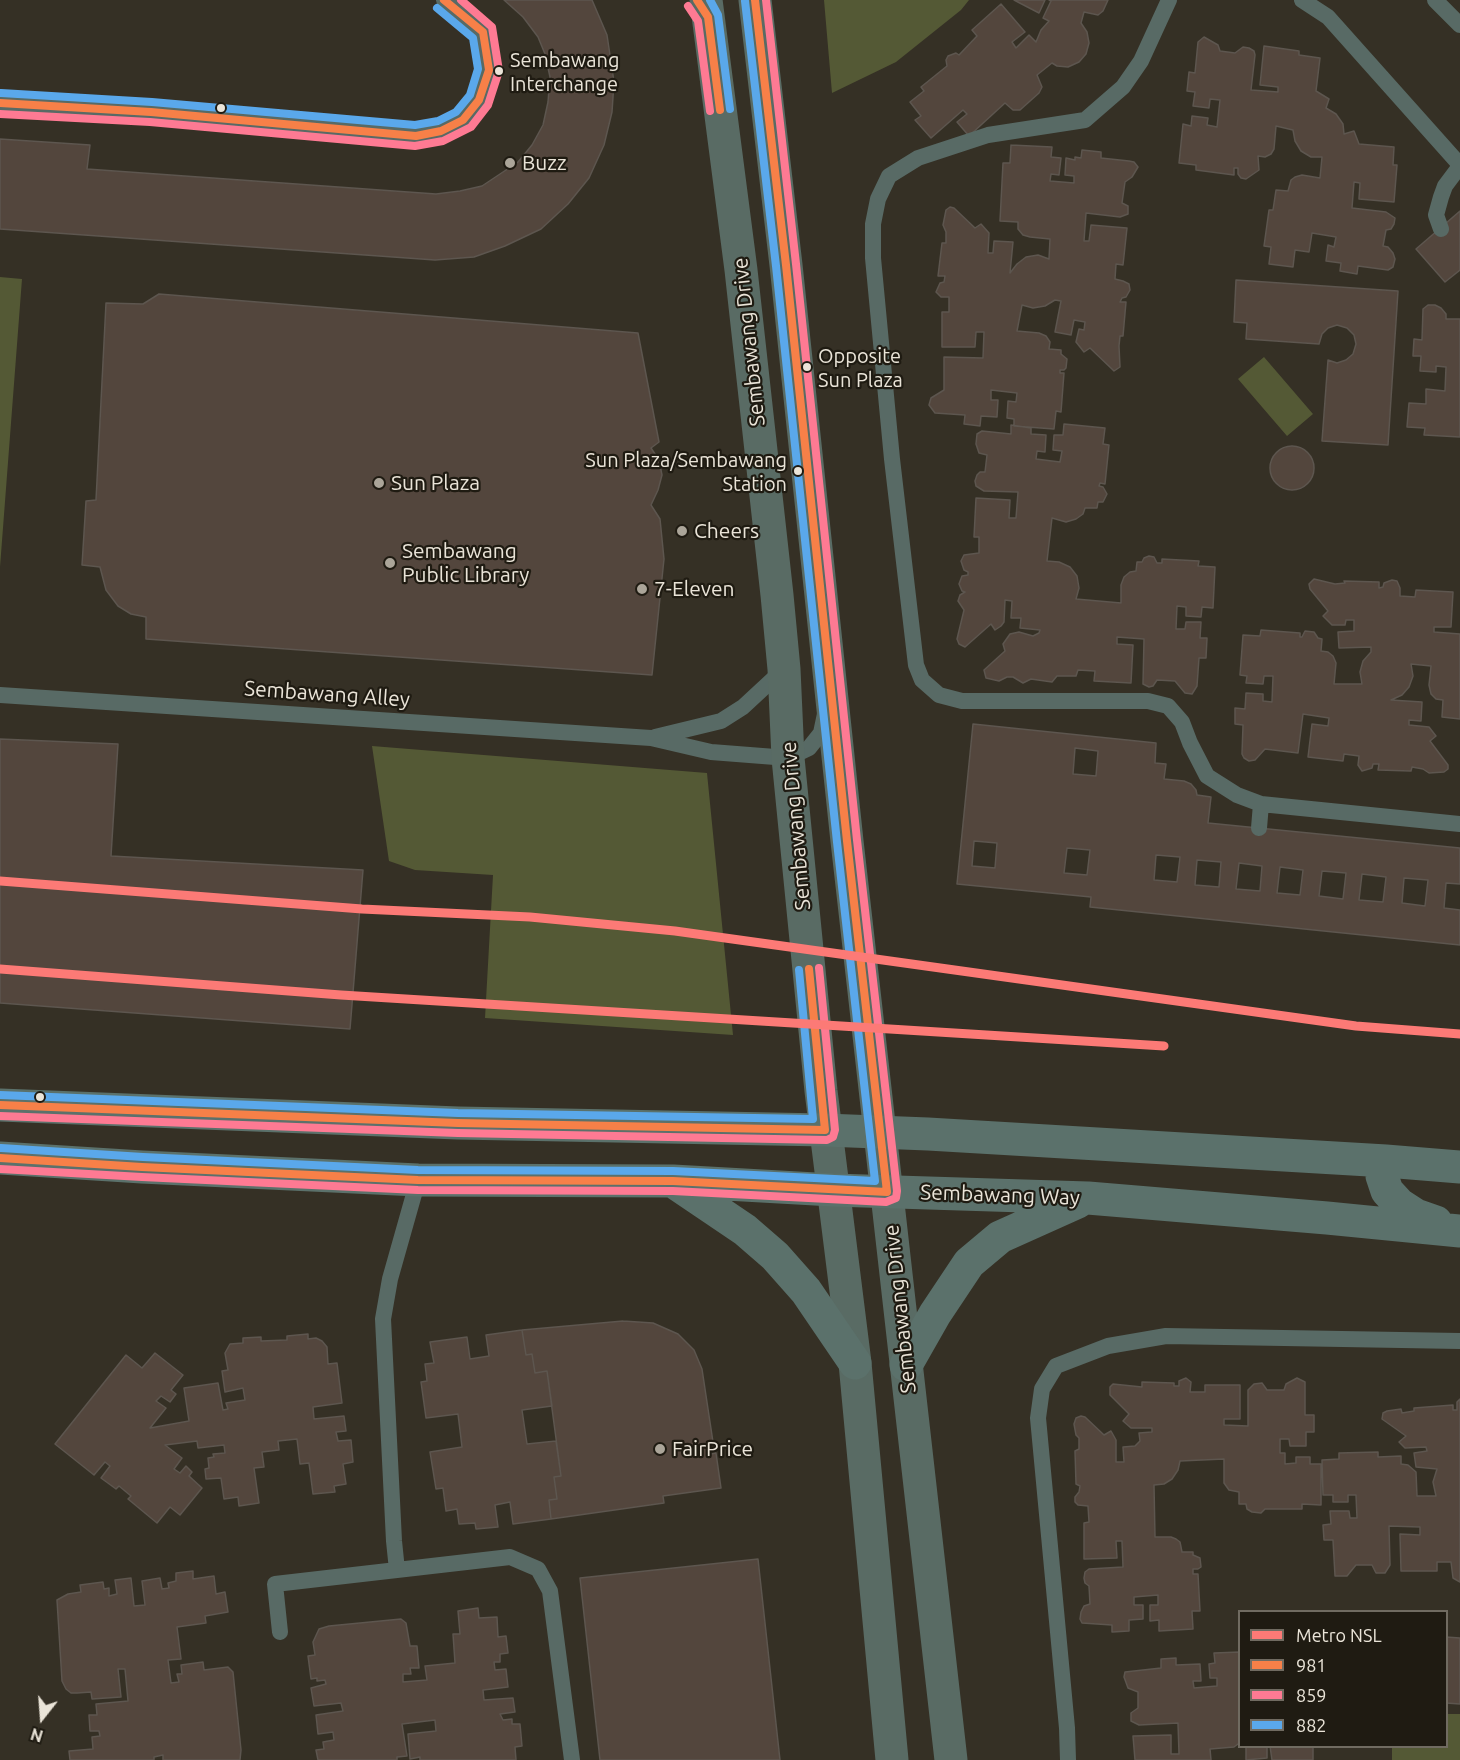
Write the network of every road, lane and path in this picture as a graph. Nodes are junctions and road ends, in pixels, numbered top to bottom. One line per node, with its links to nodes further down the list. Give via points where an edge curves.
1 (444, 0): 8 (lane, via 483,32 489,70 479,100 463,120 441,131 416,136)
2 (755, 0): 12 (main road, Sembawang Drive)
3 (1169, 0): 16 (lane, via 1141,61 1123,87 1085,120 988,135 918,158 889,176 878,199 873,258 909,608 916,665 922,680 939,695 962,701 1148,701 1168,706 1182,722 1207,776 1237,795)
4 (1302, 0): 9 (lane, via 1328,17)
5 (1435, 0): 7 (lane)
6 (703, 6): 11 (main road, Sembawang Drive, via 741,270)
7 (1460, 25)
8 (0, 103)
9 (1460, 166): 10 (lane, via 1441,197 1436,215)
10 (1441, 229)
11 (784, 669): 14 (lane, Sembawang Alley, via 721,721); 15 (main road, Sembawang Drive)
12 (831, 686): 15 (lane, via 821,733 809,748); 21 (main road, Sembawang Drive)
13 (0, 695): 14 (lane, Sembawang Alley)
14 (651, 738): 15 (lane, Sembawang Alley, via 711,752)
15 (788, 758): 20 (main road, Sembawang Drive)
16 (1261, 804): 17 (lane); 18 (lane)
17 (1460, 824)
18 (1259, 828)
19 (0, 1105): 20 (main road, via 458,1124)
20 (825, 1130): 21 (main road); 27 (main road, Sembawang Drive)
21 (880, 1132): 23 (main road); 28 (main road, Sembawang Drive)
22 (0, 1158): 25 (main road, Sembawang Way)
23 (1386, 1161): 24 (main road); 30 (main road, via 1382,1176 1387,1191 1399,1204 1416,1215)
24 (1460, 1167)
25 (418, 1180): 26 (main road, Sembawang Way); 34 (lane, via 383,1319)
26 (673, 1181): 27 (main road, Sembawang Way); 32 (main road, via 745,1230 775,1256 806,1291)
27 (833, 1190): 28 (main road, Sembawang Way); 32 (main road, Sembawang Drive)
28 (887, 1191): 29 (main road, Sembawang Way); 33 (main road, Sembawang Drive)
29 (1088, 1198): 30 (main road, Sembawang Way); 33 (main road, via 1000,1237 969,1263)
30 (1460, 1231)
31 (1460, 1341): 39 (lane, via 1166,1336 1107,1346 1056,1365 1042,1389 1038,1418)
32 (855, 1363): 37 (main road, Sembawang Drive)
33 (906, 1365): 38 (main road, Sembawang Drive)
34 (397, 1570): 35 (lane, via 275,1584); 36 (lane, via 510,1557 538,1569 550,1591)
35 (280, 1632)
36 (572, 1760)
37 (892, 1760)
38 (951, 1760)
39 (1068, 1760)

